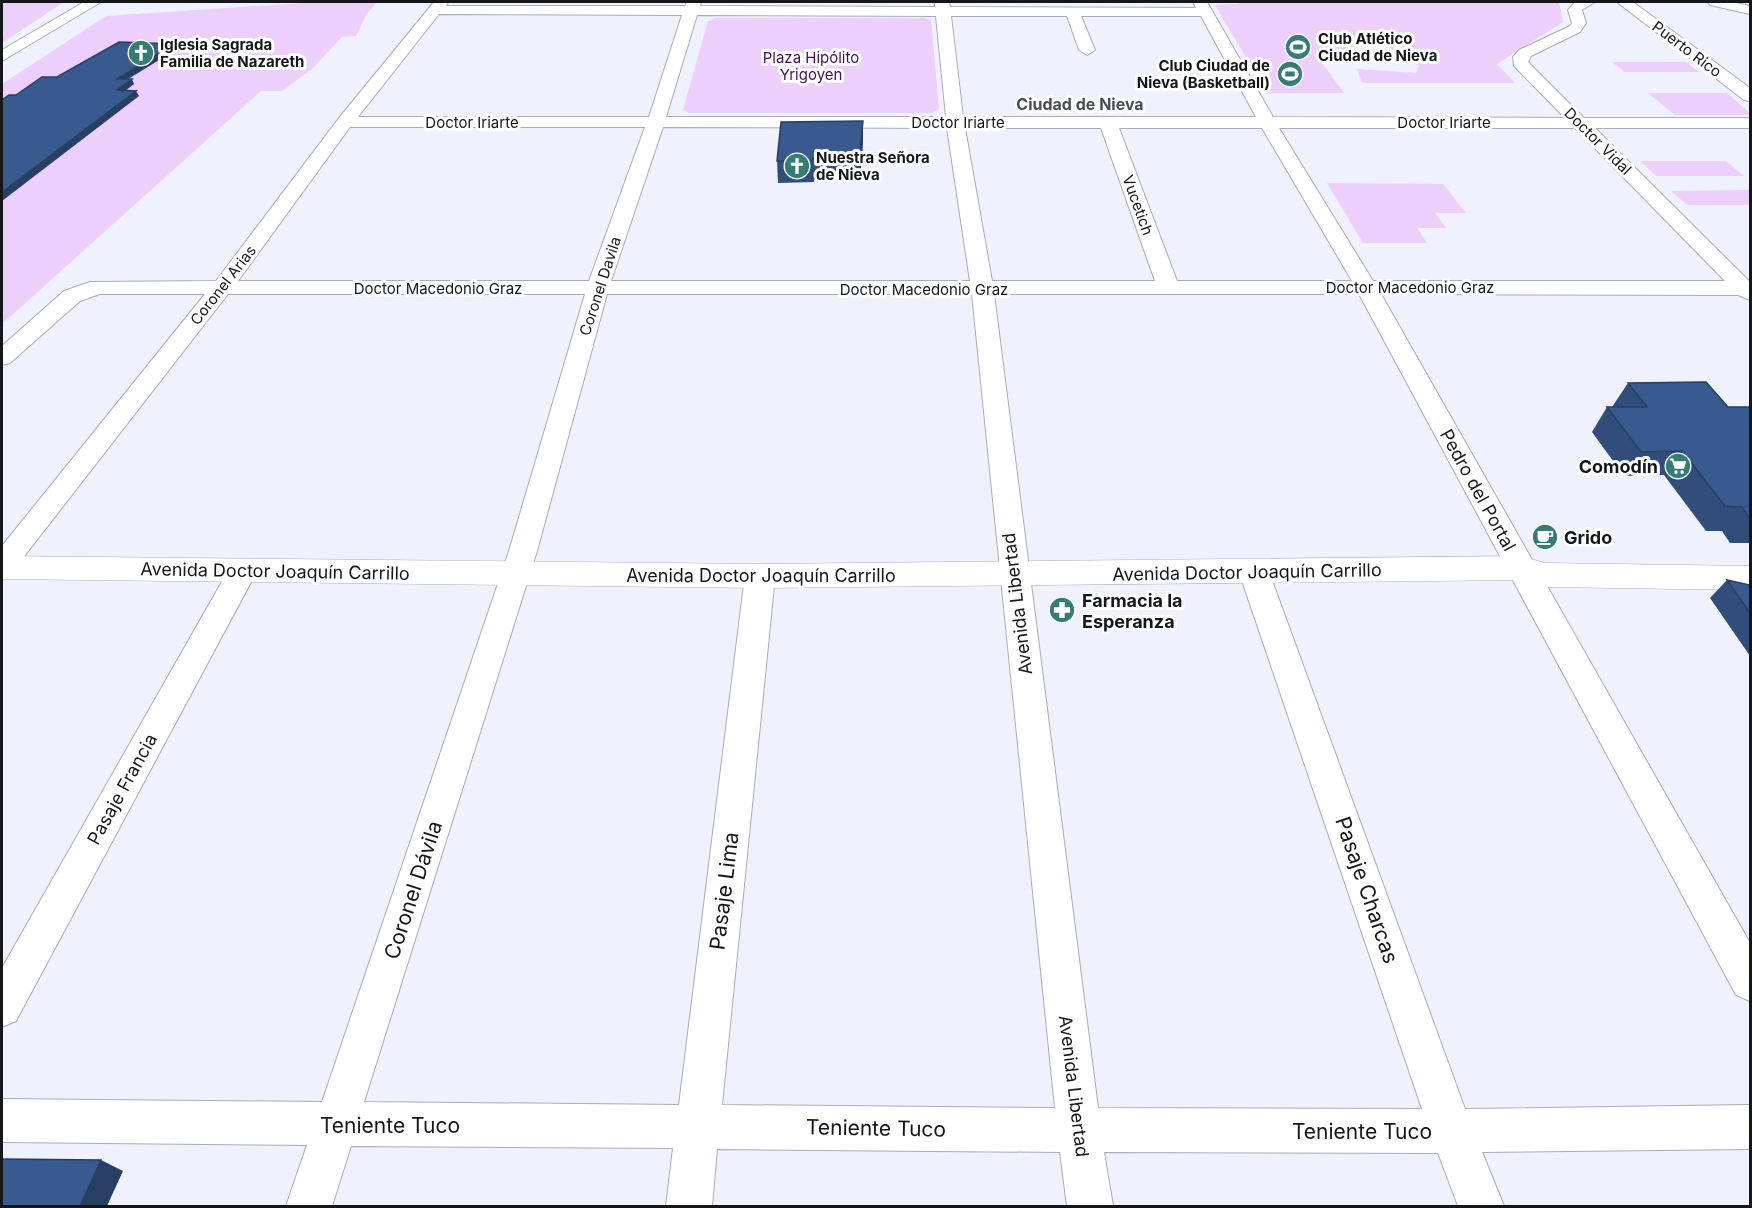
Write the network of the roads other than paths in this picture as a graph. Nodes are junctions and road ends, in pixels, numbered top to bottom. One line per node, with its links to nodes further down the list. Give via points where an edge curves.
1 (94, 2): 12 (street)
2 (1588, 2): 19 (street, Doctor Vidal, via 1575,10 1579,23 1575,29 1521,57 1521,63)
3 (1624, 2): 13 (street, Puerto Rico)
4 (1714, 2): 9 (street)
5 (437, 6): 6 (street); 14 (street, Coronel Arias)
6 (692, 6): 7 (street); 15 (street, Coronel Davila)
7 (942, 6): 10 (street); 16 (street, Avenida Libertad)
8 (1203, 7): 10 (street); 18 (street, Pedro del Portal)
9 (1750, 10)
10 (1072, 11): 11 (street)
11 (1087, 50)
12 (2, 56)
13 (1750, 96)
14 (345, 122): 15 (street, Doctor Iriarte); 21 (street, Coronel Arias)
15 (656, 122): 16 (street, Doctor Iriarte); 24 (street, Coronel Davila)
16 (955, 122): 17 (street, Doctor Iriarte); 25 (street, Avenida Libertad)
17 (1108, 122): 18 (street, Doctor Iriarte); 22 (street, Vucetich)
18 (1267, 122): 19 (street, Doctor Iriarte); 23 (street, Pedro del Portal)
19 (1579, 122): 20 (street, Doctor Iriarte); 26 (street, Doctor Vidal)
20 (1750, 123)
21 (222, 287): 24 (street, Doctor Macedonio Graz); 27 (street, Doctor Macedonio Graz, via 98,287 72,296); 29 (street, Coronel Arias)
22 (1168, 287): 23 (street, Doctor Macedonio Graz); 25 (street, Doctor Macedonio Graz)
23 (1366, 287): 26 (street, Doctor Macedonio Graz); 30 (street, Pedro del Portal)
24 (597, 289): 25 (street, Doctor Macedonio Graz); 33 (street, Coronel Davila)
25 (982, 289): 34 (street, Avenida Libertad)
26 (1748, 290)
27 (2, 358)
28 (1750, 563): 30 (main road, Avenida Doctor Joaquín Carrillo, via 1536,561)
29 (2, 567): 31 (main road, Avenida Doctor Joaquín Carrillo)
30 (1521, 568): 32 (main road, Avenida Doctor Joaquín Carrillo); 36 (main road, Avenida Doctor Joaquín Carrillo, via 1545,575); 37 (street, Pedro del Portal)
31 (242, 571): 33 (main road, Avenida Doctor Joaquín Carrillo); 38 (street, Pasaje Francia)
32 (1254, 572): 34 (main road, Avenida Doctor Joaquín Carrillo); 44 (street, Pasaje Charcas)
33 (515, 573): 35 (main road, Avenida Doctor Joaquín Carrillo); 40 (street, Coronel Dávila)
34 (1014, 575): 35 (main road, Avenida Doctor Joaquín Carrillo); 43 (street, Avenida Libertad)
35 (760, 576): 41 (street, Pasaje Lima)
36 (1750, 578)
37 (1750, 981)
38 (2, 1007)
39 (2, 1121): 40 (street, Teniente Tuco)
40 (336, 1125): 41 (street, Teniente Tuco); 45 (street, Coronel Dávila)
41 (697, 1125): 43 (street, Teniente Tuco); 46 (street, Pasaje Lima)
42 (1750, 1127): 44 (street, Teniente Tuco)
43 (1079, 1131): 44 (street, Teniente Tuco); 47 (street, Avenida Libertad)
44 (1451, 1131): 48 (street, Pasaje Charcas)
45 (309, 1206)
46 (689, 1206)
47 (1090, 1206)
48 (1481, 1206)

